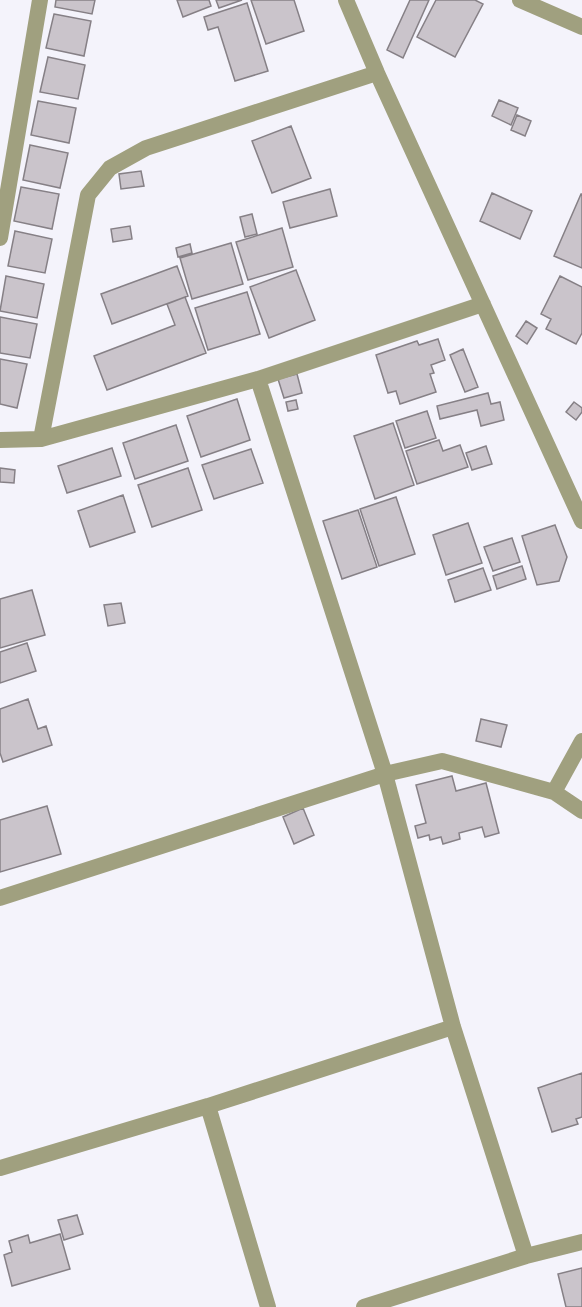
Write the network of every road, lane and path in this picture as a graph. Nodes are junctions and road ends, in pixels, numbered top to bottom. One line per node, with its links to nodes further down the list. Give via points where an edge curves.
1 (40, 0): 6 (street)
2 (346, 0): 5 (street)
3 (520, 0): 4 (street)
4 (582, 27)
5 (377, 73): 8 (street); 10 (street, via 146,148 110,168 88,195)
6 (6, 175): 7 (street)
7 (0, 238)
8 (483, 304): 9 (street); 12 (street)
9 (258, 379): 10 (street); 14 (street)
10 (41, 439): 11 (street)
11 (0, 440)
12 (582, 521)
13 (582, 741): 15 (street)
14 (385, 774): 15 (street, via 442,761); 17 (street); 18 (street)
15 (554, 792): 16 (street)
16 (582, 811)
17 (0, 898)
18 (453, 1027): 19 (street); 22 (street)
19 (208, 1106): 20 (street); 23 (street)
20 (0, 1168)
21 (582, 1242): 22 (street)
22 (526, 1256): 24 (street)
23 (268, 1307)
24 (364, 1307)

